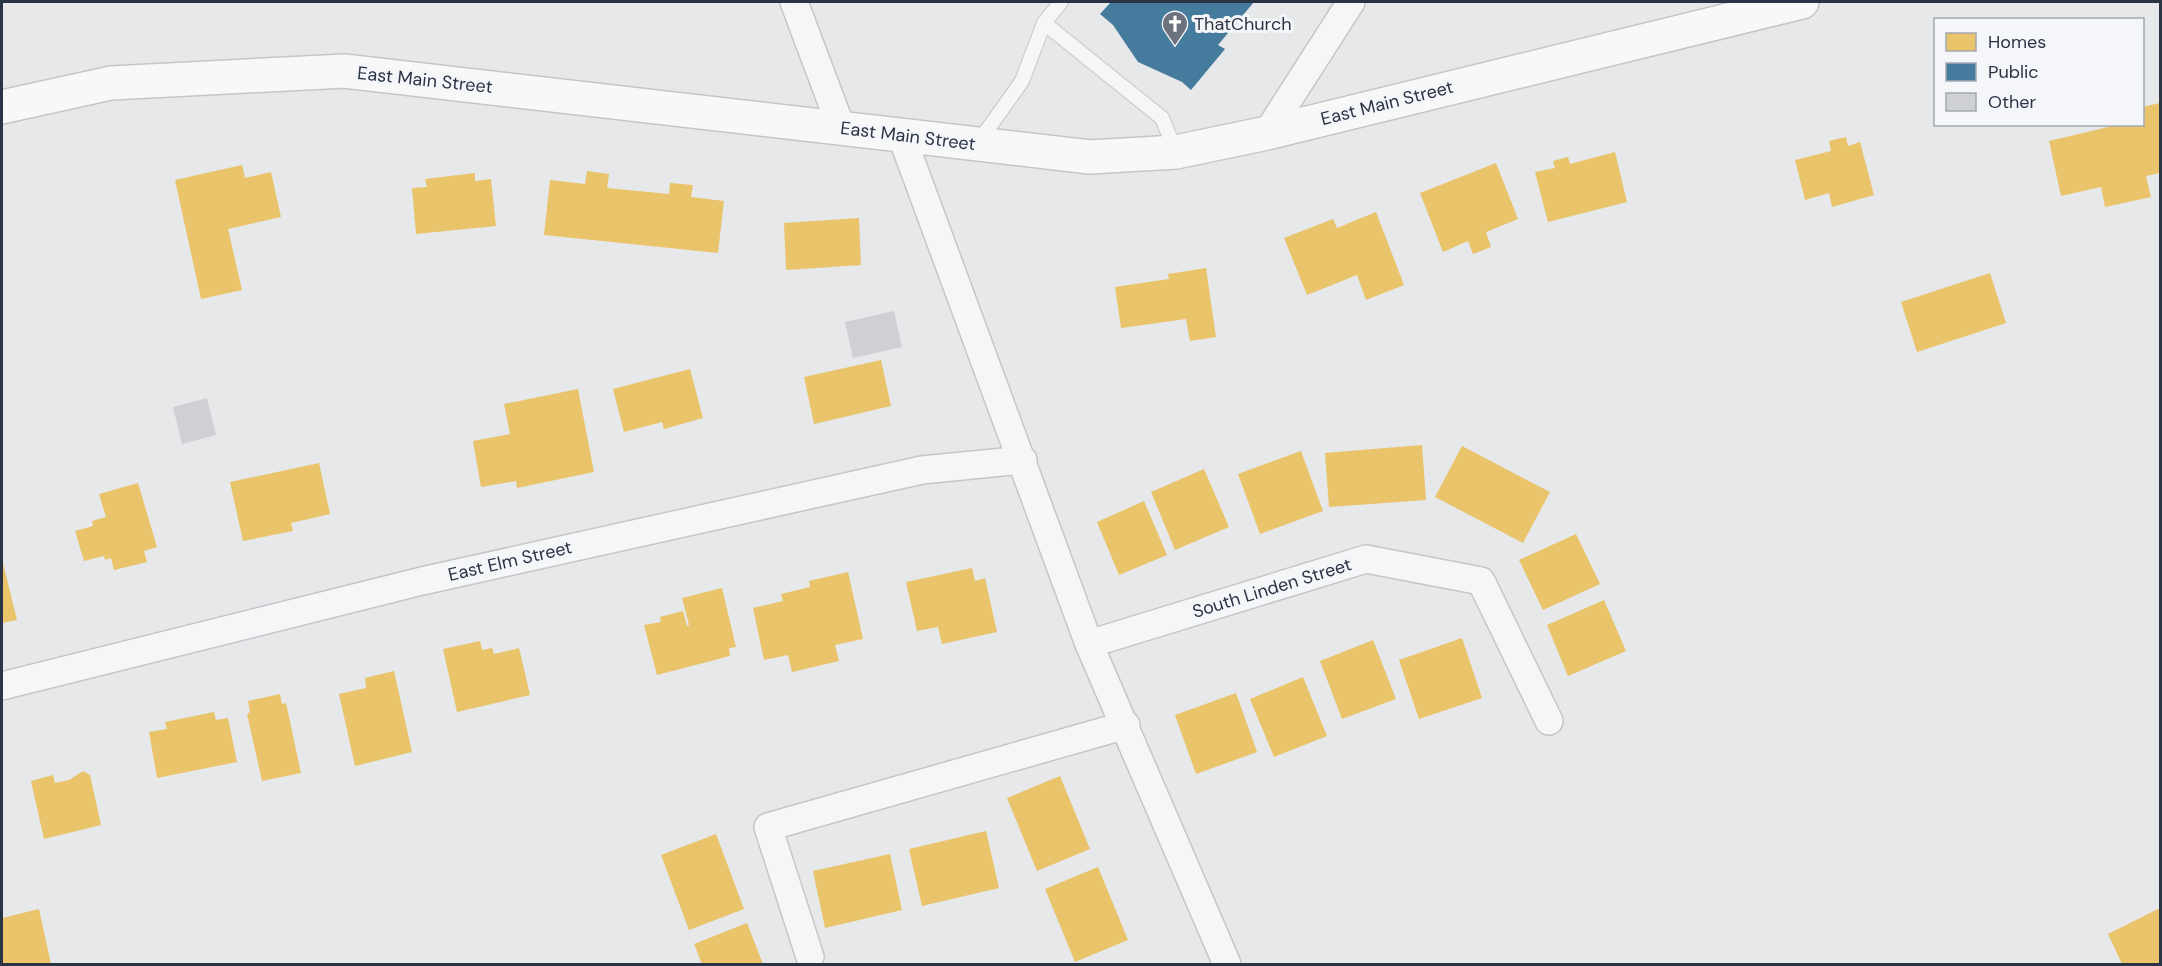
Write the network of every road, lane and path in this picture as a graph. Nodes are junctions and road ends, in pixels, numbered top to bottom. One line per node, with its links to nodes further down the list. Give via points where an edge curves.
1 (794, 2): 7 (street)
2 (1061, 2): 5 (lane)
3 (1352, 2): 8 (street)
4 (1802, 2): 8 (street, East Main Street)
5 (1044, 23): 10 (lane, via 1022,81); 11 (lane, via 1162,118)
6 (2, 107): 7 (street, East Main Street, via 111,83 344,71)
7 (841, 127): 9 (street, East Main Street)
8 (1267, 133): 11 (street, East Main Street)
9 (902, 137): 10 (street, East Main Street); 12 (street)
10 (977, 145): 11 (street, East Main Street, via 1090,157)
11 (1176, 152)
12 (1023, 460): 13 (street); 14 (street, East Elm Street, via 922,470 422,581)
13 (1089, 644): 15 (street, South Linden Street, via 1366,559 1481,581); 16 (street)
14 (2, 687)
15 (1549, 721)
16 (1126, 725): 17 (street, via 768,827); 18 (street)
17 (810, 957)
18 (1227, 964)

